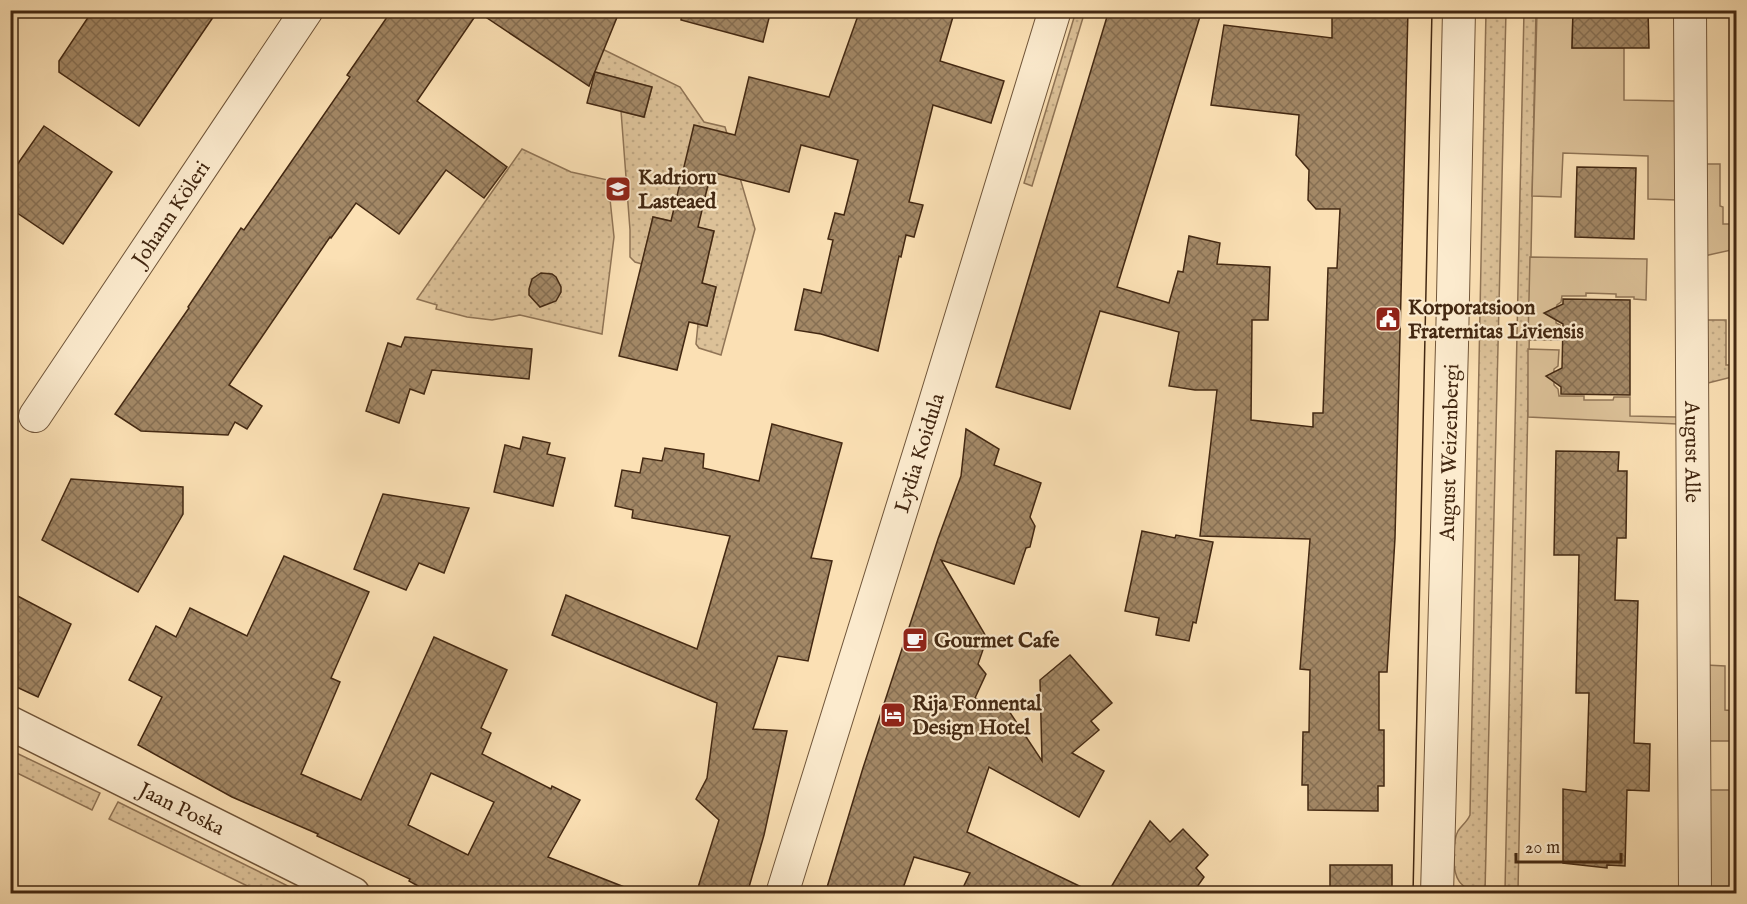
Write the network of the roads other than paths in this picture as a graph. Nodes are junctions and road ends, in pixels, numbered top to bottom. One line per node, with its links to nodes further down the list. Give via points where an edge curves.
1 (307, 10): 5 (street, Johann Köleri)
2 (1055, 10): 8 (street, Lydia Koidula)
3 (1459, 10): 9 (street, August Weizenbergi)
4 (1690, 10): 10 (street, August Alle)
5 (35, 416)
6 (10, 723): 7 (street, Jaan Poska)
7 (353, 894)
8 (782, 894)
9 (1437, 894)
10 (1695, 894)

